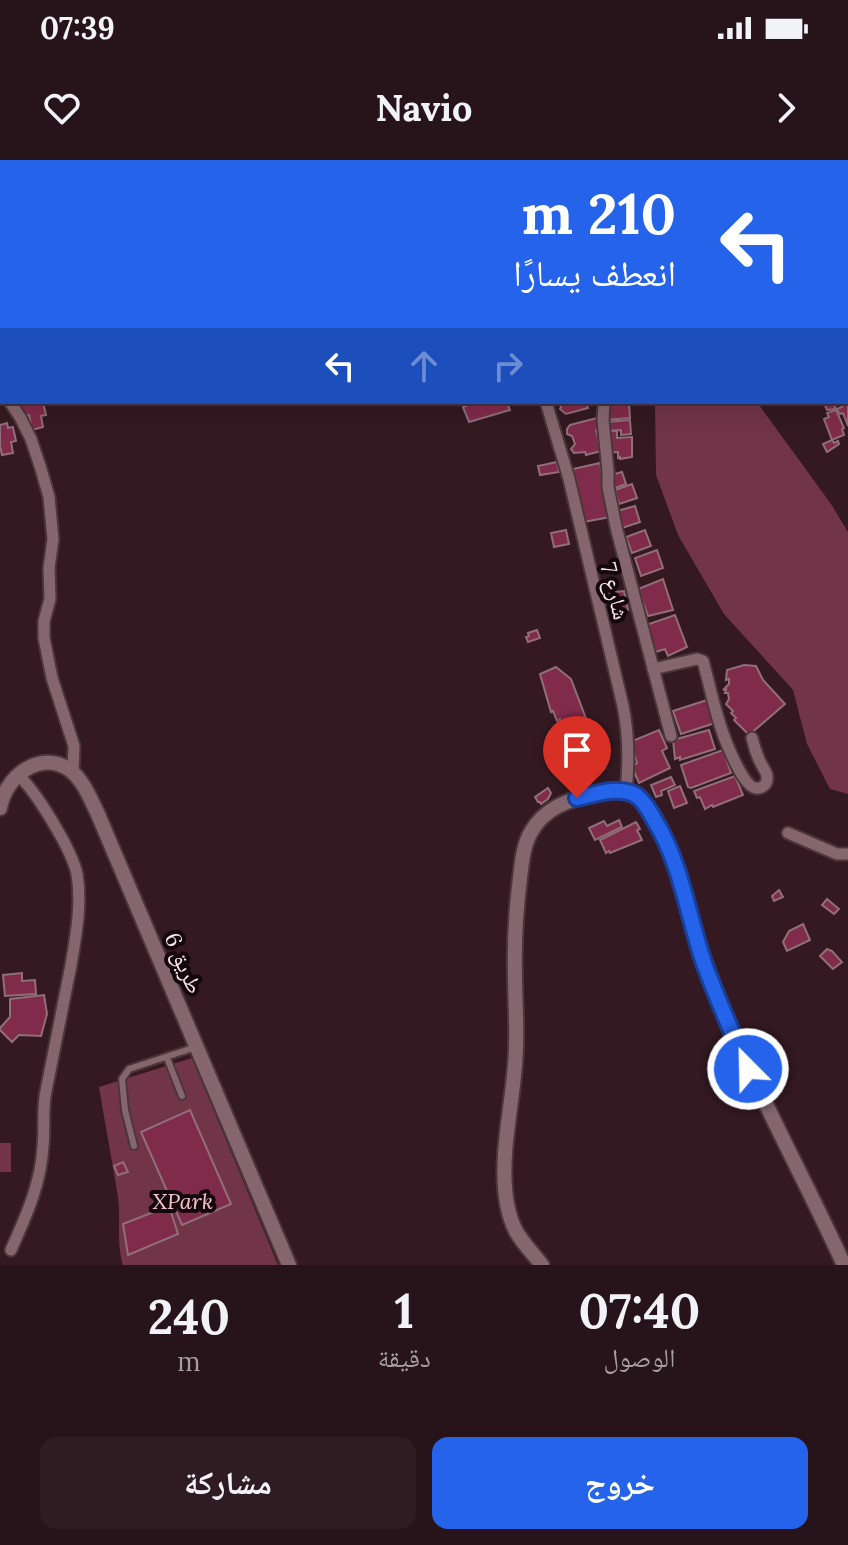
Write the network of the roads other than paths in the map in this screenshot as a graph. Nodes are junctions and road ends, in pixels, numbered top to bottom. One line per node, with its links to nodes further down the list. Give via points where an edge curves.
1 (11, 404): 7 (street, via 31,439 49,497 53,539 44,638 72,739)
2 (547, 404): 9 (street, شارع 7, via 623,706 629,744)
3 (604, 404): 4 (street, via 608,487)
4 (653, 669): 5 (street); 6 (street, via 703,661 728,748 748,783 759,788 767,780)
5 (671, 736)
6 (752, 738)
7 (73, 773): 8 (street, via 43,763); 13 (street, طريق 6, via 97,812)
8 (18, 775): 10 (street); 17 (street, via 70,855 78,906 45,1093 39,1182)
9 (626, 791): 19 (street, via 596,793 562,804 537,823 524,851 515,929 516,1048 505,1189 514,1230); 20 (street, via 644,804 662,832 730,1028)
10 (0, 808)
11 (788, 833): 12 (street)
12 (848, 854)
13 (196, 1047): 14 (lane); 18 (street, طريق 6)
14 (167, 1058): 15 (lane); 16 (lane, via 129,1069 122,1079)
15 (182, 1096)
16 (134, 1146)
17 (11, 1250)
18 (289, 1265)
19 (542, 1265)
20 (844, 1265)

